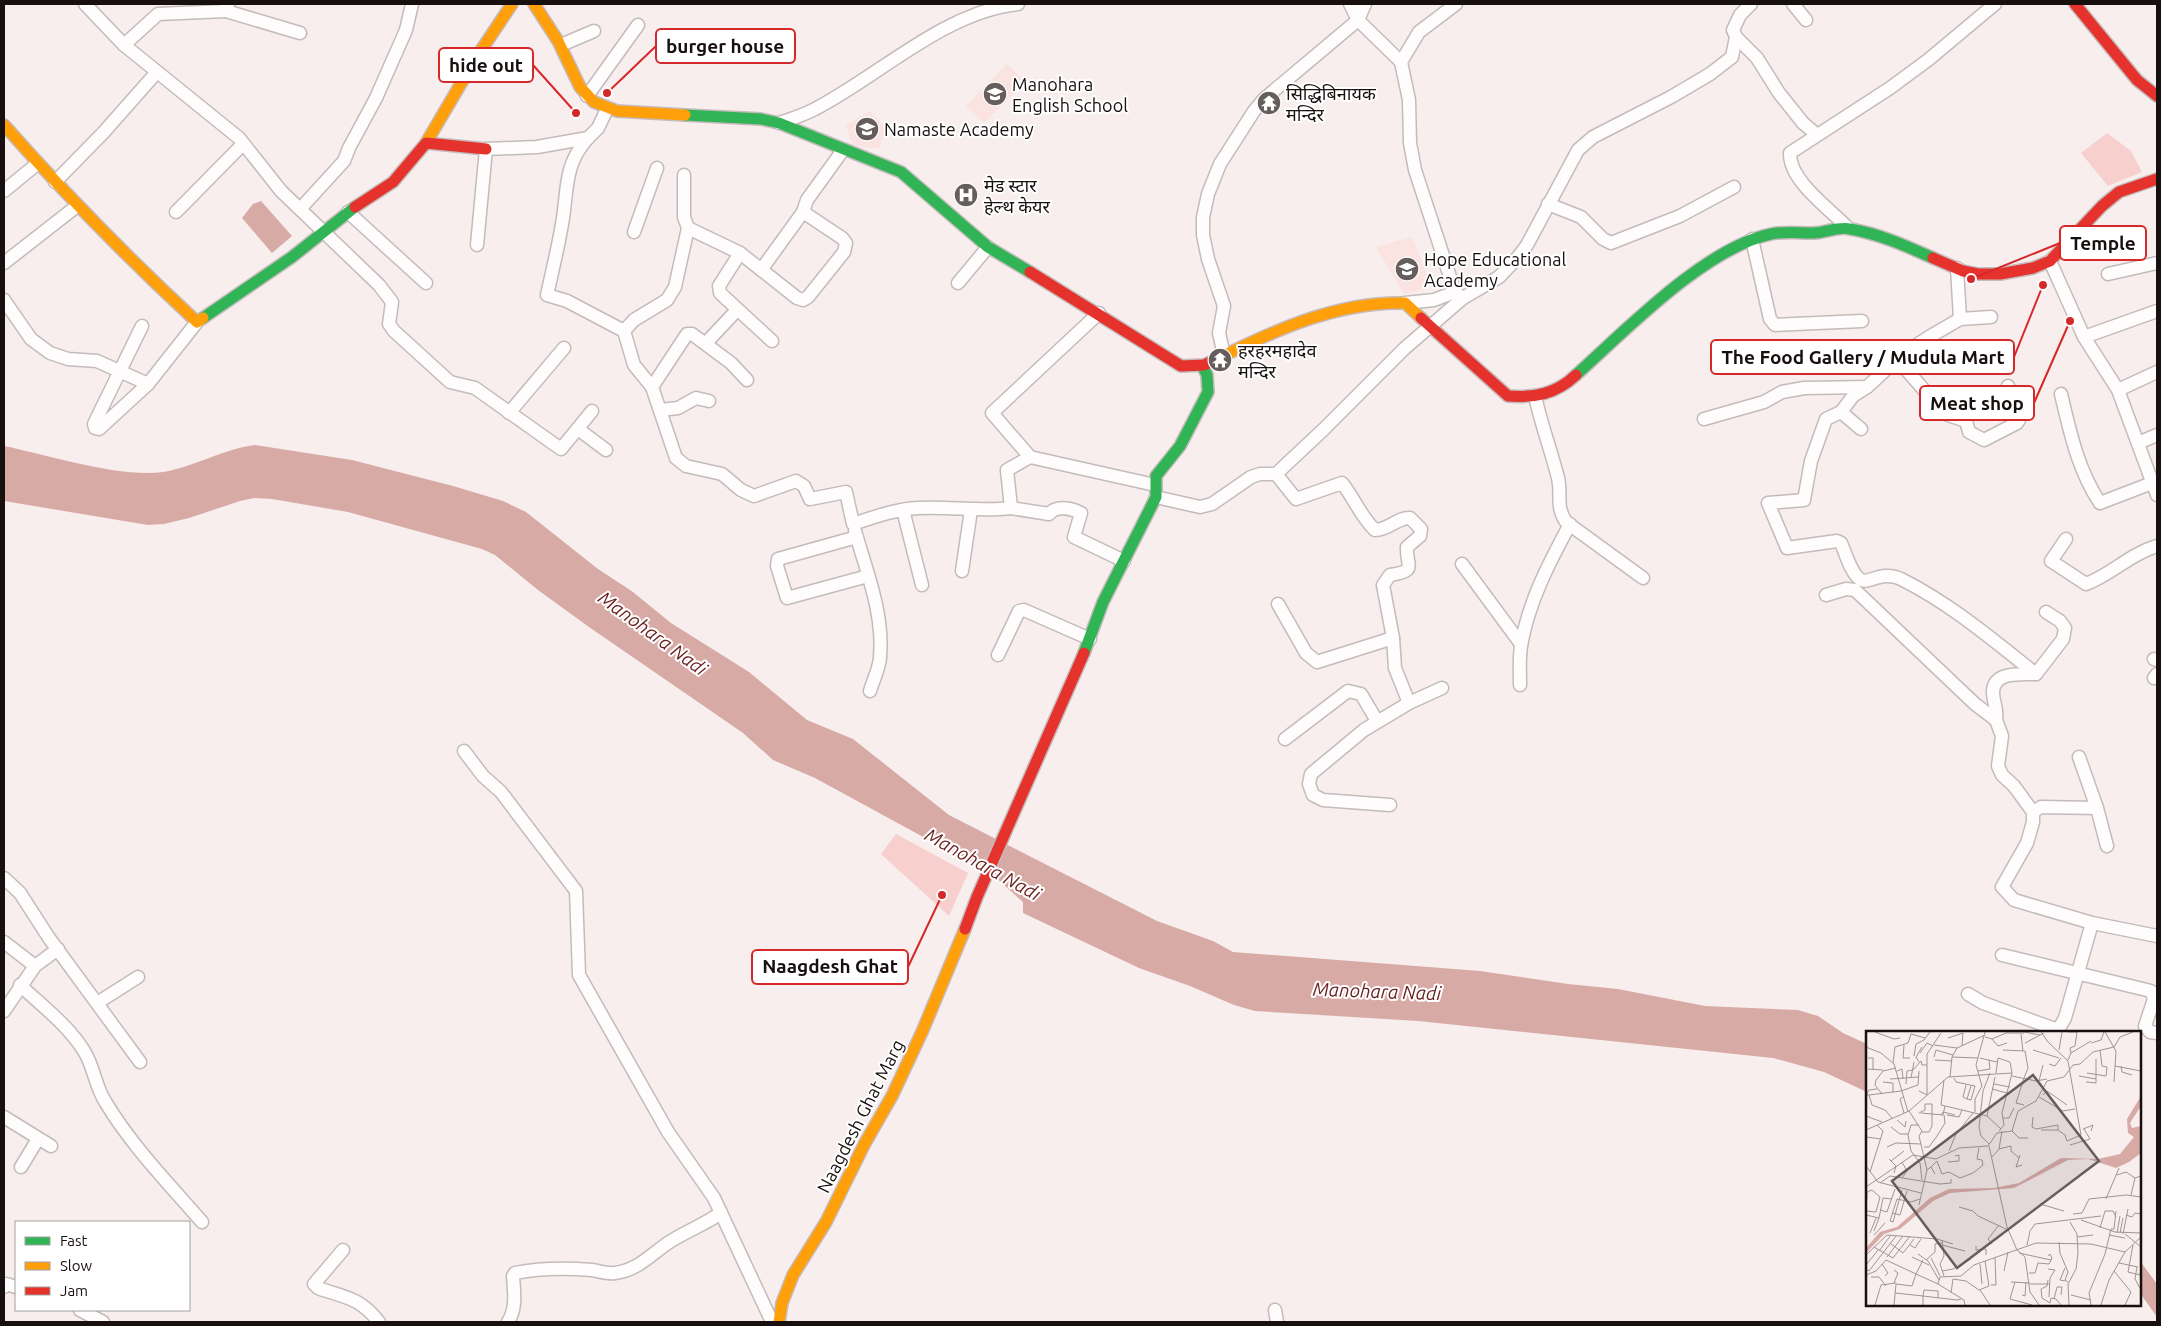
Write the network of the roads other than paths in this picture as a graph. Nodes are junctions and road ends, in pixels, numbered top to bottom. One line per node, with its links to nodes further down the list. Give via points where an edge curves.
1 (85, 4): 20 (street)
2 (412, 4): 44 (street, via 402,38 344,161)
3 (512, 4): 31 (street)
4 (534, 4): 21 (street)
5 (1010, 4): 27 (street, via 959,22 815,109)
6 (1350, 4): 14 (street)
7 (1365, 4): 14 (street)
8 (1456, 4): 22 (street, via 1419,32)
9 (1751, 4): 19 (street, via 1733,30)
10 (1793, 4): 15 (street)
11 (1995, 4): 29 (street, via 1898,82)
12 (2076, 4): 25 (street, via 2137,80)
13 (227, 7): 18 (street); 20 (street, via 158,14)
14 (1358, 20): 22 (street); 81 (street, via 1264,99 1220,164 1208,194 1203,235 1224,306 1219,333)
15 (1806, 20)
16 (638, 25): 24 (street)
17 (594, 31): 21 (street)
18 (300, 33)
19 (1736, 36): 29 (street, via 1758,58 1778,93); 42 (street, via 1732,57 1710,74 1613,125 1578,150)
20 (124, 45): 23 (street)
21 (561, 45): 24 (street, via 574,79)
22 (1401, 62): 64 (street, via 1415,170)
23 (157, 72): 32 (street); 39 (street)
24 (587, 96): 26 (street)
25 (2157, 96)
26 (607, 109): 27 (street); 30 (street, via 598,128)
27 (780, 123): 34 (street)
28 (4, 125): 35 (street)
29 (1816, 134): 49 (street, via 1790,153 1790,162 1797,177)
30 (588, 138): 33 (street, via 537,147); 76 (street, via 576,154 568,176 559,244 546,295 568,301)
31 (426, 143): 33 (street); 46 (street, via 393,182)
32 (243, 144): 44 (street, via 281,191); 45 (street)
33 (486, 150): 53 (street)
34 (843, 150): 47 (street, via 807,200); 54 (street, via 901,172)
35 (37, 164): 39 (street); 41 (street)
36 (657, 168): 51 (street)
37 (684, 175): 48 (street, via 684,217)
38 (2157, 179): 56 (street, via 2119,192)
39 (54, 182): 43 (street)
40 (1734, 188): 42 (street, via 1680,216 1611,243 1581,217)
41 (4, 190)
42 (1548, 204): 64 (street, via 1527,245 1499,277)
43 (77, 206): 57 (street); 73 (street)
44 (301, 208): 50 (street)
45 (176, 212)
46 (348, 212): 50 (street); 62 (street)
47 (803, 212): 60 (street); 60 (street, via 842,238 846,243 844,252 803,300)
48 (688, 228): 55 (street); 76 (street, via 676,287 667,300 634,320)
49 (1848, 228): 52 (street, via 1815,233 1773,233); 59 (street, via 1888,238)
50 (324, 232): 73 (street); 98 (street, via 388,296 392,302 389,324 394,331 450,382 475,388)
51 (634, 232)
52 (1752, 239): 72 (street, via 1770,319 1775,326); 93 (street, via 1701,267 1654,305 1575,378 1544,395)
53 (477, 245)
54 (988, 247): 63 (street); 69 (street)
55 (740, 252): 60 (street); 67 (street, via 719,286 724,298)
56 (2050, 261): 59 (street, via 2000,274 1978,274); 77 (street)
57 (4, 263)
58 (2157, 263): 61 (street)
59 (1957, 268): 71 (street)
60 (762, 270)
61 (2108, 274)
62 (426, 283)
63 (958, 283)
64 (1459, 295): 66 (street); 75 (street)
65 (4, 300): 84 (street, via 31,339 50,353 68,359 97,361)
66 (1405, 303): 75 (street); 81 (street, via 1384,300 1348,306)
67 (737, 310): 78 (street); 79 (street)
68 (2157, 311): 77 (street)
69 (1099, 313): 83 (street, via 1181,366); 105 (street, via 992,413)
70 (1992, 317): 71 (street)
71 (1960, 318): 82 (street)
72 (1862, 321)
73 (197, 322): 87 (street)
74 (142, 326): 84 (street)
75 (1431, 328): 93 (street, via 1500,392 1508,396); 106 (street, via 1405,348)
76 (624, 331): 89 (street, via 634,365)
77 (2084, 337): 91 (street)
78 (772, 341)
79 (706, 343): 86 (street); 89 (street, via 692,334 684,336)
80 (564, 348): 98 (street)
81 (1224, 355): 83 (street)
82 (1897, 359): 88 (street, via 1944,414 1966,421 1969,432 1984,440 2019,420); 90 (street)
83 (1203, 367): 107 (street, Naagdesh Ghat Marg, via 1208,392 1180,446 1156,476)
84 (120, 370): 87 (street); 87 (street, via 94,424 95,428 99,429)
85 (2157, 372): 91 (street)
86 (747, 380)
87 (148, 384)
88 (2008, 386)
89 (652, 387): 95 (street)
90 (1868, 387): 97 (street, via 1853,396); 99 (street, via 1804,388 1782,392 1764,402)
91 (2118, 390): 103 (street)
92 (2061, 394): 108 (street, via 2082,471 2100,503)
93 (1535, 396): 113 (street, via 1558,480 1559,511)
94 (709, 401): 95 (street, via 696,398 678,408)
95 (661, 410): 112 (street, via 676,458 686,466 722,474 754,496 796,480 804,486 810,499 846,492)
96 (592, 411): 100 (street)
97 (1840, 412): 101 (street); 123 (street, via 1826,419 1823,425 1811,461 1804,500 1768,502 1787,548 1841,543)
98 (509, 413): 100 (street, via 561,449)
99 (1704, 419)
100 (578, 429): 104 (street)
101 (1861, 429)
102 (2157, 435): 103 (street)
103 (2138, 443): 108 (street)
104 (606, 450)
105 (1030, 457): 107 (street, via 1112,473); 109 (street, via 1007,470)
106 (1276, 474): 107 (street, via 1251,477 1212,504 1200,507); 127 (street, via 1296,499 1342,483 1376,530 1384,530 1405,518 1416,523 1420,536 1407,547 1408,569 1390,575 1383,585)
107 (1156, 491): 117 (street, Naagdesh Ghat Marg)
108 (2156, 491)
109 (1011, 508): 111 (street); 117 (street, via 1048,514 1060,508 1077,511 1081,513 1074,537)
110 (903, 510): 111 (street); 112 (street); 122 (street)
111 (971, 510): 119 (street)
112 (853, 524): 114 (street)
113 (1570, 524): 121 (street); 129 (street, via 1548,565 1528,615)
114 (857, 537): 120 (street); 120 (street, via 778,559 777,566 787,598)
115 (2066, 539): 116 (street, via 2051,561 2086,584 2104,577 2141,551)
116 (2157, 546)
117 (1124, 561): 128 (street, Naagdesh Ghat Marg, via 1103,602)
118 (1462, 564): 129 (street)
119 (962, 571)
120 (868, 576): 134 (street, via 876,598 881,631 880,660)
121 (1643, 578)
122 (922, 585)
123 (1859, 585): 124 (street); 131 (street, via 1887,574 1902,580 1962,616); 136 (street, via 1975,704)
124 (1826, 595)
125 (1278, 604): 127 (street, via 1306,653 1317,662)
126 (2046, 612): 131 (street, via 2065,628 2064,639)
127 (1394, 638): 135 (street, via 1395,668)
128 (1090, 639): 130 (street, via 1019,610); 175 (street, Naagdesh Ghat Marg, via 977,896 930,1014 892,1096 826,1222 793,1275)
129 (1521, 644): 132 (street)
130 (998, 654)
131 (2036, 674): 136 (street, via 2007,675 1996,682 1993,692 1998,711)
132 (1520, 685)
133 (1442, 688): 135 (street)
134 (870, 691)
135 (1409, 704): 137 (street)
136 (1996, 720): 143 (street, via 2002,736 1998,766)
137 (1377, 721): 138 (street, via 1361,694 1348,691); 141 (street, via 1311,774 1310,784 1313,795 1323,800)
138 (1285, 739)
139 (464, 751): 165 (street, via 483,776 501,792 576,891 579,975 668,1132)
140 (2079, 757): 142 (street)
141 (1390, 805)
142 (2097, 808): 143 (street, via 2041,807); 144 (street)
143 (2033, 812): 146 (street, via 2026,843 2002,887 2014,900)
144 (2107, 846)
145 (4, 878): 149 (street, via 20,893)
146 (2092, 923): 147 (street); 152 (street)
147 (2157, 936)
148 (4, 942): 151 (street)
149 (58, 949): 151 (street); 156 (street)
150 (2002, 955): 152 (street)
151 (35, 966): 154 (street)
152 (2077, 973): 158 (street, via 2065,1018); 159 (street, via 2151,991 2154,999 2146,1026 2150,1032)
153 (138, 977): 156 (street)
154 (20, 985): 157 (street); 166 (street, via 70,1032 84,1051 106,1104)
155 (1968, 994): 158 (street, via 1983,1003)
156 (97, 1003): 160 (street)
157 (4, 1011)
158 (2057, 1031)
159 (2157, 1033)
160 (140, 1062)
161 (4, 1117): 162 (street)
162 (38, 1139): 163 (street); 164 (street)
163 (51, 1146)
164 (21, 1168)
165 (721, 1212): 173 (street, via 672,1241 646,1261 624,1271 535,1269 515,1273 512,1276 515,1297); 174 (street)
166 (202, 1222)
167 (343, 1250): 172 (street, via 314,1284 367,1307)
168 (4, 1287): 169 (street, via 6,1284)
169 (15, 1287)
170 (82, 1311): 171 (street)
171 (103, 1322)
172 (380, 1322)
173 (508, 1322)
174 (772, 1322)
175 (778, 1322)

